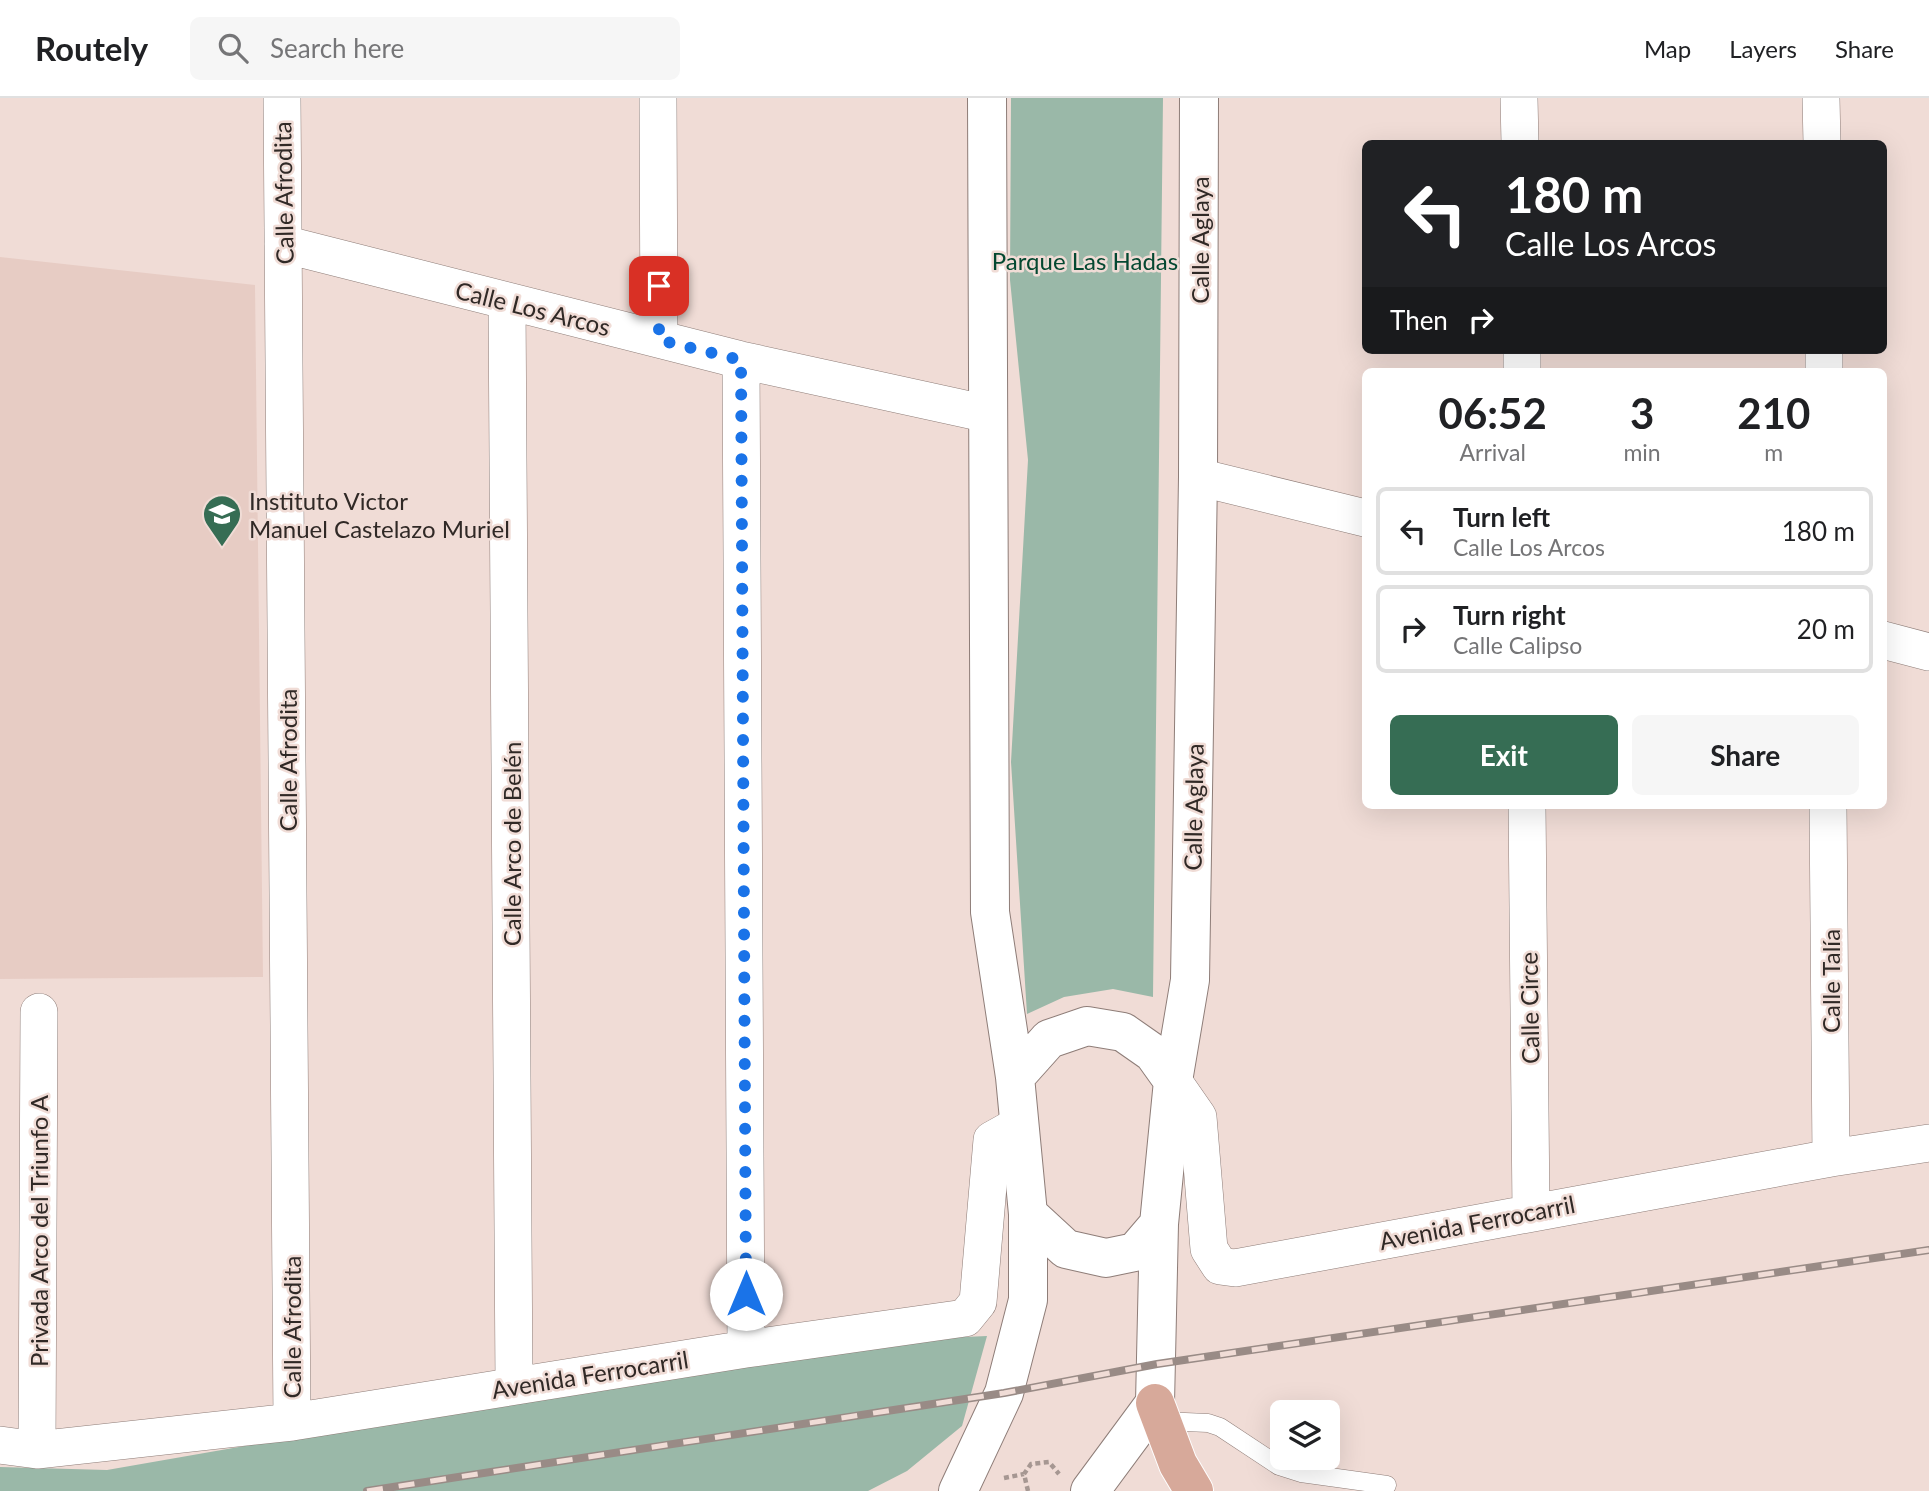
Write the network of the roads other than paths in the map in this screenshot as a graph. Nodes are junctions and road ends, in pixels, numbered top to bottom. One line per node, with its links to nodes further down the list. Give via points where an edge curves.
1 (282, 98): 9 (street, Calle Afrodita)
2 (658, 98): 11 (street)
3 (987, 98): 13 (main road)
4 (1199, 98): 14 (main road, Calle Aglaya)
5 (1519, 98): 7 (street)
6 (1821, 98): 8 (street)
7 (1520, 140)
8 (1822, 140)
9 (284, 244): 10 (street, Calle Los Arcos); 32 (street, Calle Afrodita)
10 (508, 302): 11 (street, Calle Los Arcos); 30 (street, Calle Arco de Belén)
11 (659, 340): 12 (street, Calle Los Arcos)
12 (741, 360): 13 (street, Calle Los Arcos); 29 (street)
13 (988, 414): 21 (main road, via 990,912)
14 (1198, 477): 15 (street); 22 (main road, Calle Aglaya, via 1190,980)
15 (1362, 517)
16 (1887, 641): 17 (street)
17 (1929, 652)
18 (1527, 809): 26 (street, Calle Circe)
19 (1828, 809): 25 (street, Calle Talía)
20 (39, 1012): 34 (street, Privada Arco del Triunfo A)
21 (1014, 1077): 22 (main road, via 1049,1039 1087,1026 1123,1032 1153,1053); 23 (main road)
22 (1173, 1081): 26 (street, Avenida Ferrocarril, via 1198,1117 1209,1249 1220,1266 1235,1268); 28 (main road, Calle Aglaya)
23 (1019, 1125): 27 (main road); 29 (street, Avenida Ferrocarril, via 992,1140 978,1302 965,1318)
24 (1929, 1143): 25 (street, Avenida Ferrocarril)
25 (1831, 1158): 26 (street, Avenida Ferrocarril)
26 (1531, 1212)
27 (1028, 1214): 28 (main road, via 1066,1249 1106,1258 1135,1252); 37 (main road, via 1028,1300 1004,1393)
28 (1159, 1224): 31 (main road, Calle Aglaya)
29 (746, 1349): 30 (street, Avenida Ferrocarril)
30 (514, 1386): 32 (street, Avenida Ferrocarril)
31 (1159, 1412): 35 (lane, via 1220,1427 1279,1466); 36 (main road); 38 (main road, via 1178,1464)
32 (292, 1422): 34 (street, Avenida Ferrocarril)
33 (0, 1446): 34 (street, Avenida Ferrocarril)
34 (37, 1450)
35 (1387, 1485)
36 (1074, 1487)
37 (958, 1491)
38 (1194, 1491)

